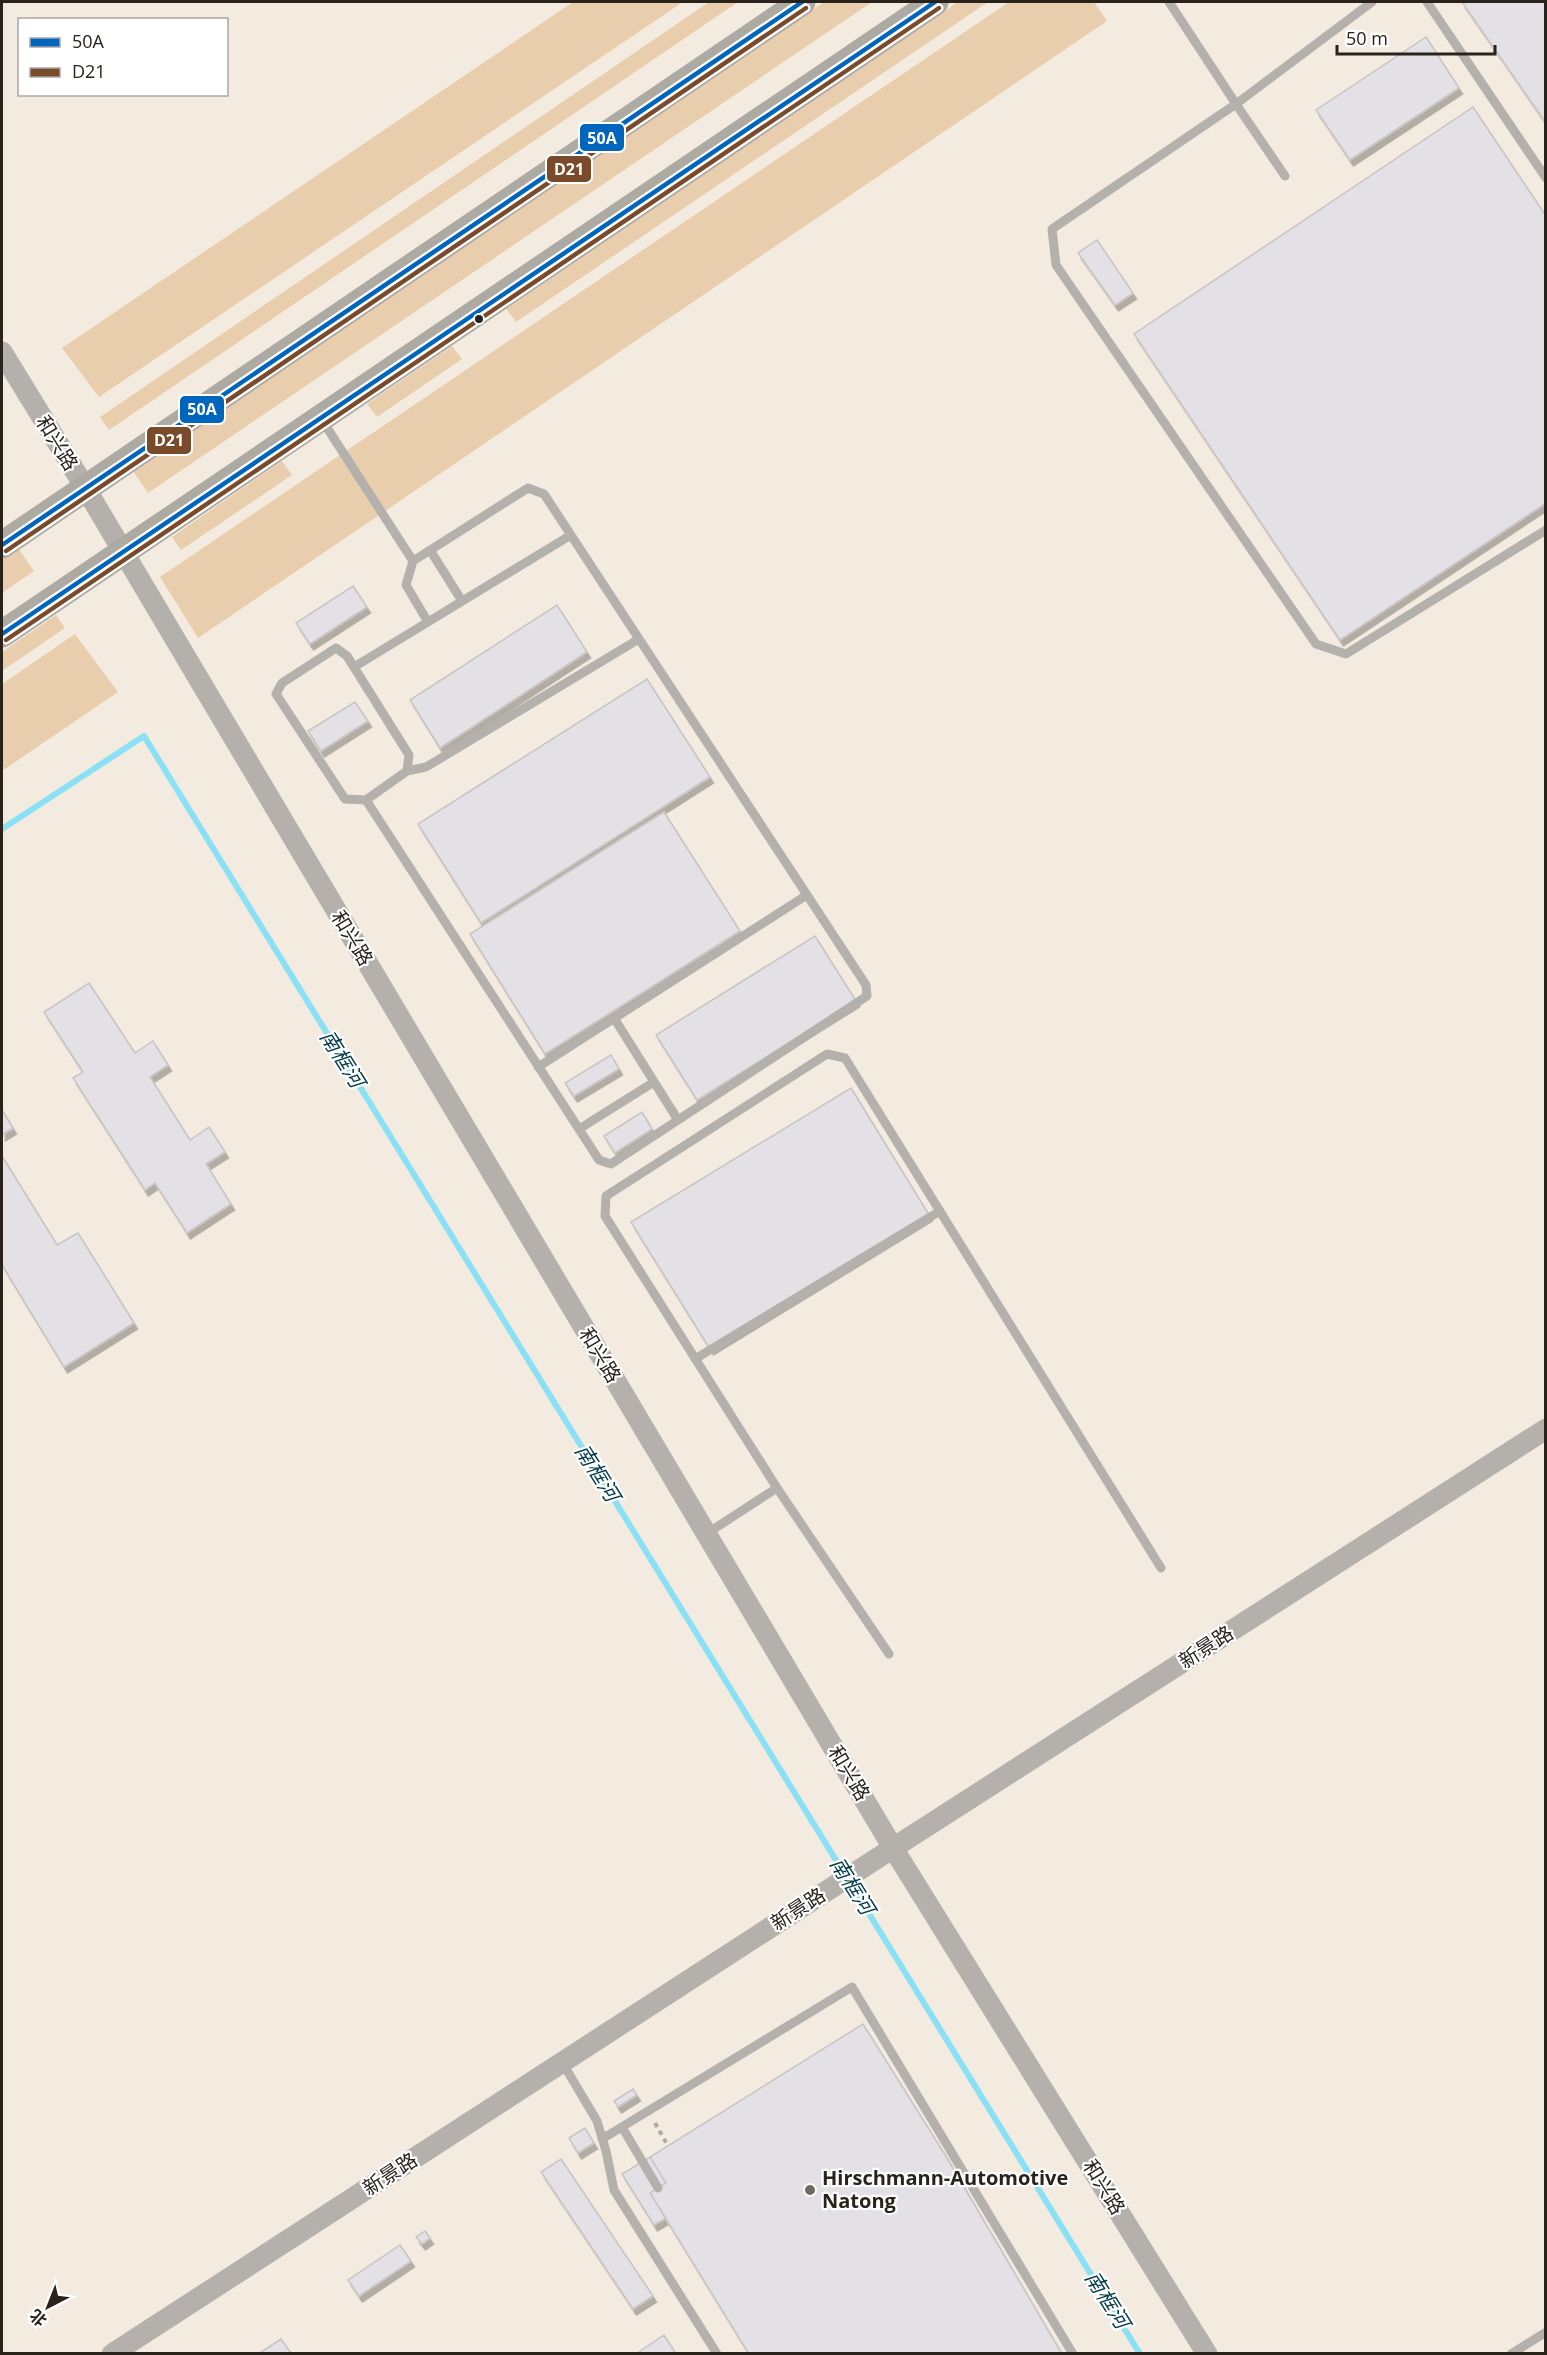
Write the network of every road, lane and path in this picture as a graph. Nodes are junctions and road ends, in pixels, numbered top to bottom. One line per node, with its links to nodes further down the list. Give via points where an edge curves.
1 (802, 2): 11 (main road)
2 (935, 2): 10 (main road)
3 (1169, 2): 6 (lane)
4 (1372, 2): 6 (lane)
5 (1427, 2): 8 (lane)
6 (1236, 104): 7 (lane); 12 (lane, via 1052,229 1056,265 1316,644 1346,654)
7 (1285, 176)
8 (1545, 178)
9 (2, 352): 11 (street, 和兴路)
10 (321, 418): 16 (main road); 17 (lane)
11 (86, 489): 14 (main road); 16 (street, 和兴路)
12 (1545, 530)
13 (571, 535): 15 (lane, via 544,494 528,488); 18 (lane); 21 (lane)
14 (2, 545)
15 (430, 550): 17 (lane); 18 (lane)
16 (123, 552): 20 (main road); 35 (street, 和兴路)
17 (414, 561): 19 (lane, via 406,585)
18 (462, 601): 19 (lane)
19 (428, 622): 22 (lane)
20 (2, 634)
21 (639, 639): 23 (lane, via 426,767); 25 (lane)
22 (354, 667): 23 (lane, via 408,755); 24 (lane, via 336,648 282,683 276,694 345,799)
23 (407, 771): 24 (lane)
24 (366, 800): 27 (lane)
25 (807, 895): 26 (lane); 29 (lane, via 866,985 867,996)
26 (614, 1018): 27 (lane); 28 (lane)
27 (538, 1066): 30 (lane)
28 (654, 1082): 29 (lane); 30 (lane)
29 (678, 1120): 30 (lane, via 611,1164 599,1160)
30 (579, 1130)
31 (940, 1211): 32 (lane); 32 (lane, via 845,1058 827,1054 606,1196 605,1216); 36 (lane)
32 (695, 1359): 34 (lane)
33 (1545, 1429): 38 (street, 新景路)
34 (777, 1488): 35 (lane); 37 (lane)
35 (706, 1534): 38 (street, 和兴路)
36 (1161, 1568)
37 (889, 1654)
38 (893, 1848): 39 (street, 新景路); 50 (street, 和兴路)
39 (562, 2062): 42 (lane, via 597,2121); 47 (street, 新景路)
40 (648, 2111): 41 (lane); 43 (path); 49 (lane, via 852,1987)
41 (622, 2127): 42 (lane); 44 (lane)
42 (602, 2139): 48 (lane, via 614,2190)
43 (668, 2146)
44 (658, 2188)
45 (1545, 2332): 46 (lane)
46 (1525, 2350): 51 (lane)
47 (112, 2354)
48 (717, 2354)
49 (1073, 2354)
50 (1207, 2354)
51 (1510, 2354)

